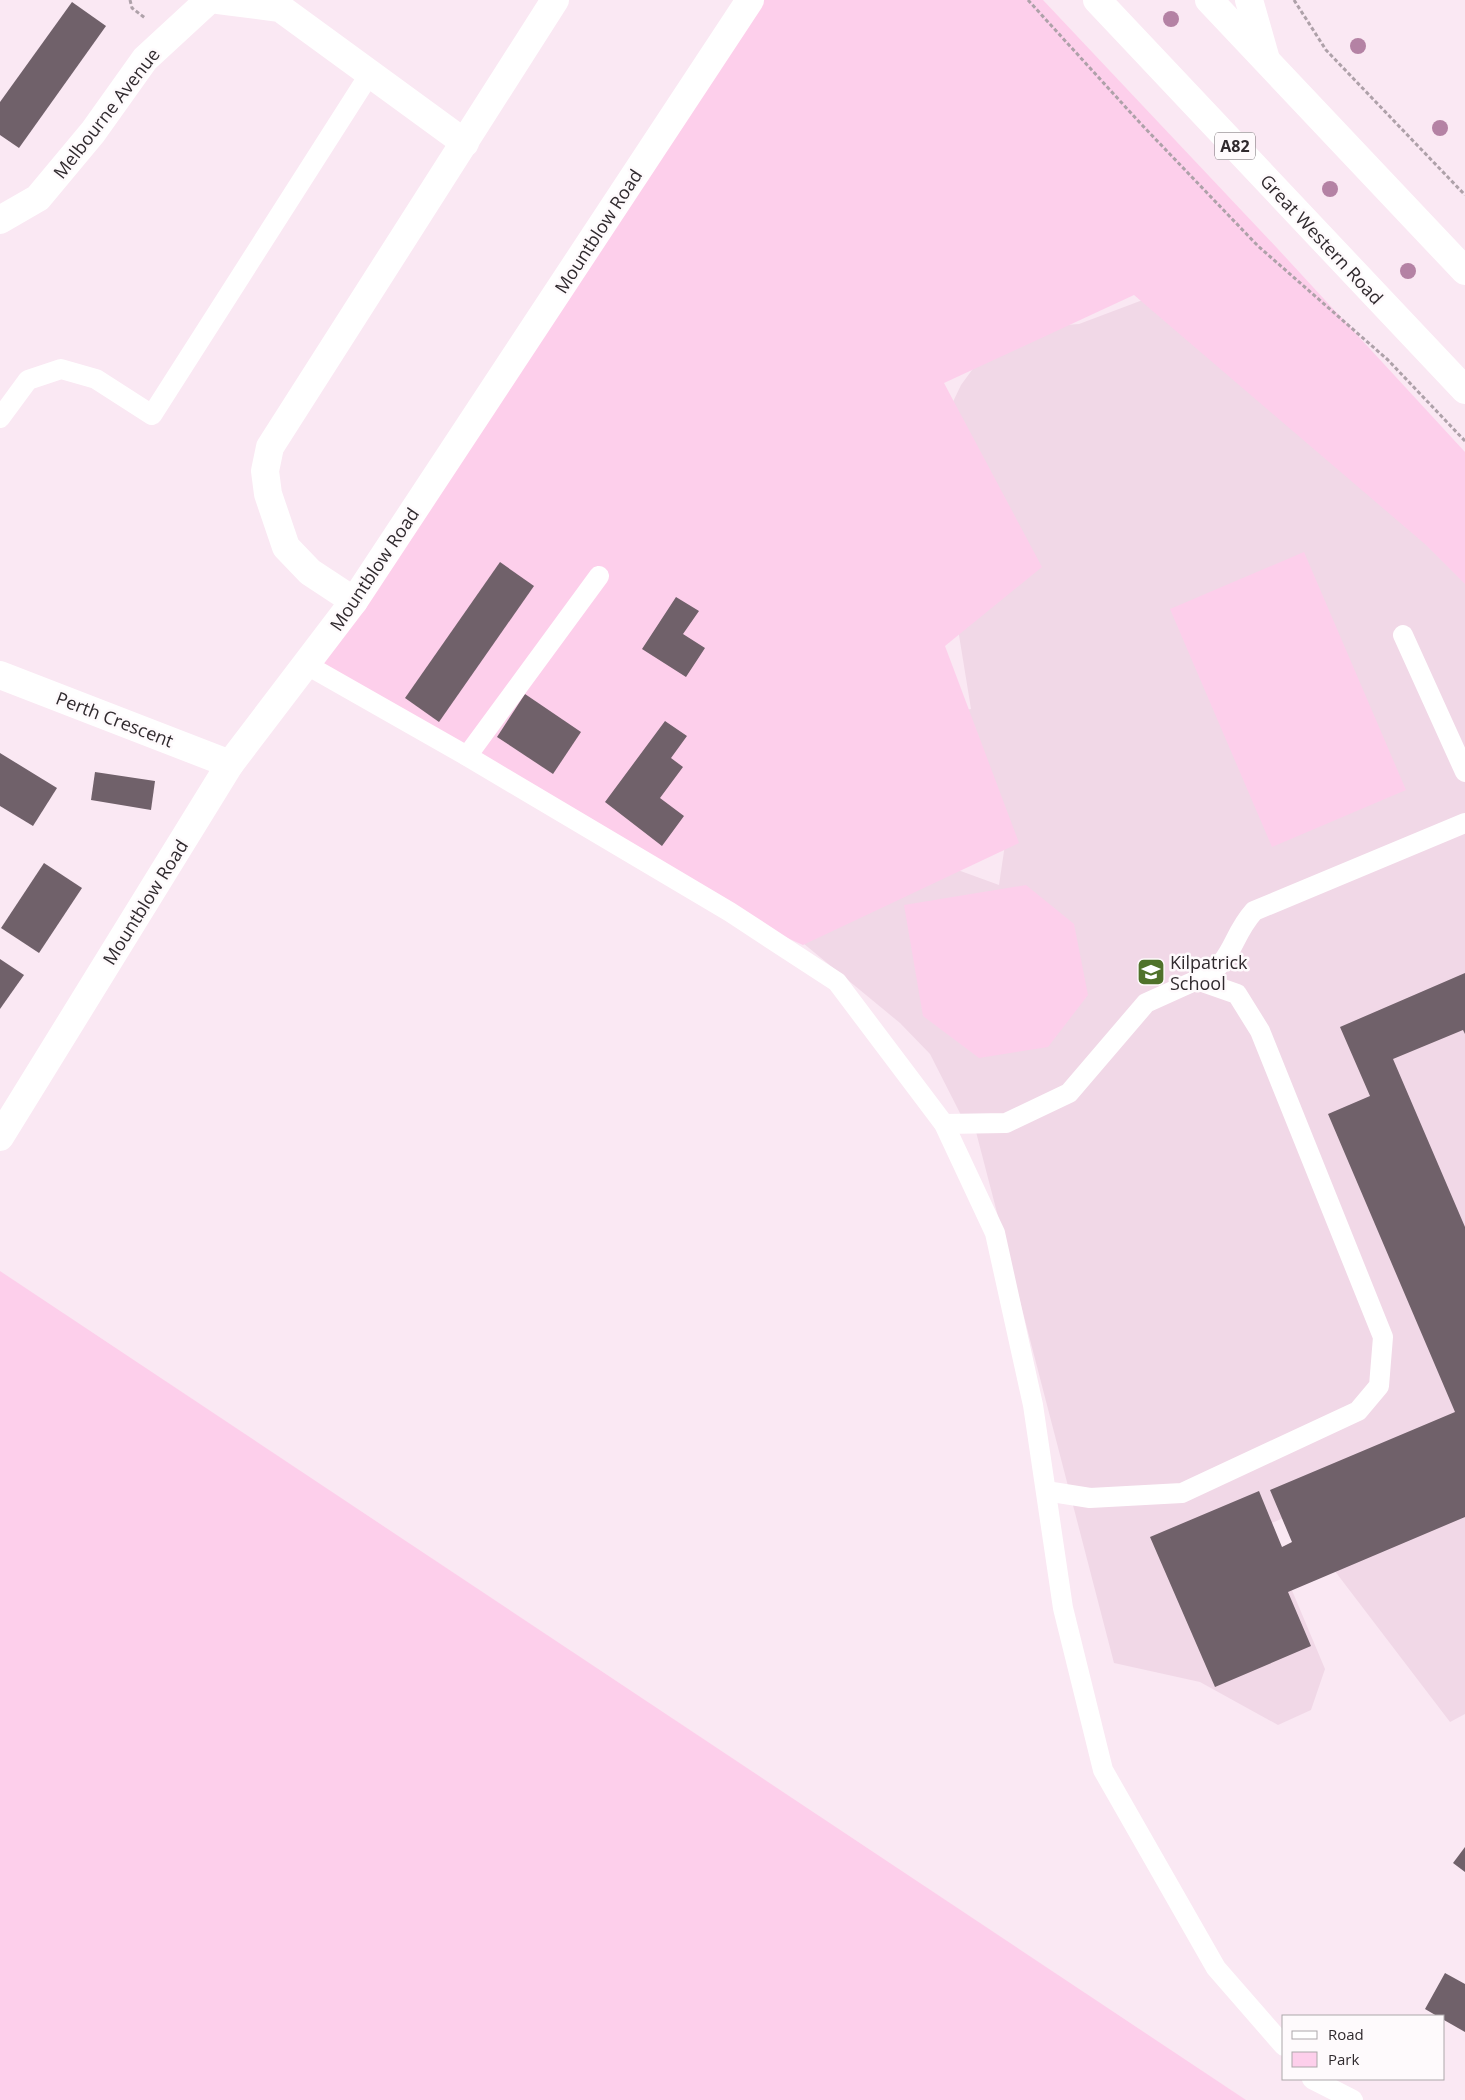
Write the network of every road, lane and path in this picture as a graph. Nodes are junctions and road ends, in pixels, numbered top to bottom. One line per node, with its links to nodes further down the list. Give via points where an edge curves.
1 (209, 0): 14 (street, Melbourne Avenue, via 145,59 93,132 38,198)
2 (218, 0): 11 (street, via 280,8)
3 (555, 0): 12 (street)
4 (750, 0): 20 (street, Mountblow Road)
5 (1028, 0): 18 (path, via 1258,246 1388,360)
6 (1097, 0): 16 (street, Great Western Road / A82)
7 (1209, 0): 10 (street)
8 (1249, 0): 10 (street)
9 (1294, 0): 13 (path, via 1326,50)
10 (1266, 60): 15 (street)
11 (369, 74): 12 (street); 17 (lane, via 152,415 96,379 61,369 28,380)
12 (465, 143): 20 (street, via 270,447 265,471 268,494 286,548 310,572)
13 (1465, 195)
14 (0, 220)
15 (1465, 271)
16 (1465, 390)
17 (0, 418)
18 (1465, 441)
19 (600, 576): 24 (lane)
20 (354, 602): 22 (street, Mountblow Road)
21 (1403, 635): 26 (lane)
22 (307, 665): 24 (lane); 25 (street, Mountblow Road)
23 (0, 675): 25 (street, Perth Crescent)
24 (467, 756): 29 (lane, via 730,912 837,982)
25 (230, 764): 30 (street, Mountblow Road)
26 (1465, 772)
27 (1465, 823): 28 (lane, via 1254,912 1239,931 1220,966)
28 (1197, 980): 29 (lane, via 1146,1003 1069,1093 1006,1123); 31 (lane, via 1237,994 1260,1032 1383,1337 1379,1386 1358,1411 1182,1493 1090,1498)
29 (944, 1124): 31 (lane, via 995,1233 1033,1405)
30 (0, 1137)
31 (1046, 1491): 32 (lane, via 1063,1608 1103,1770 1216,1968)
32 (1282, 2044)
33 (1314, 2080): 34 (lane)
34 (1353, 2100)

